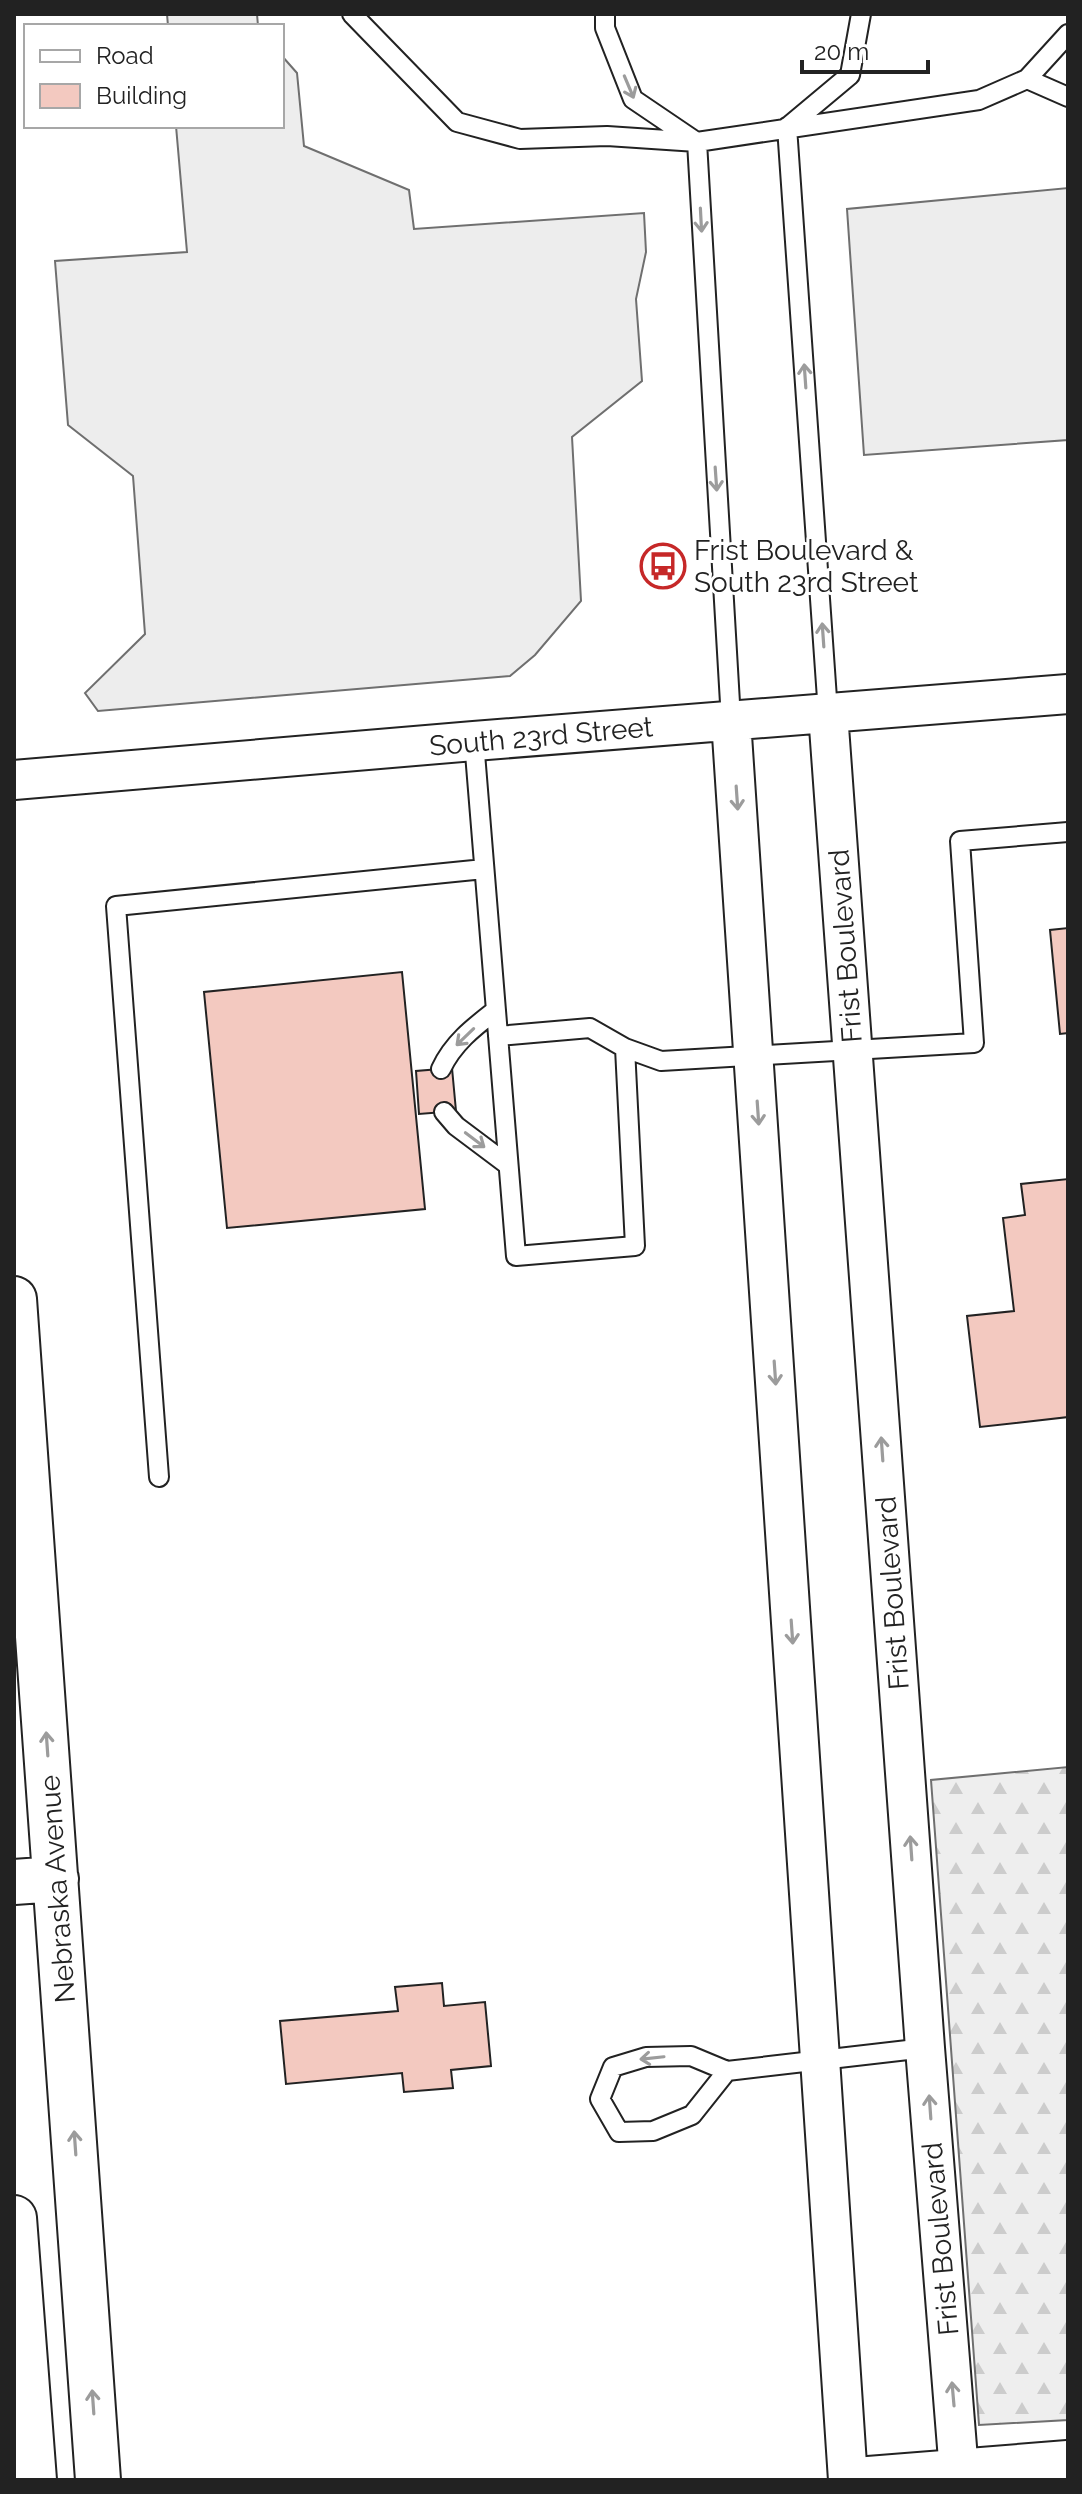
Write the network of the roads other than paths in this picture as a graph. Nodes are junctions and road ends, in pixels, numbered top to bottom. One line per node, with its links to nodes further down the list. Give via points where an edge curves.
1 (352, 14): 8 (lane, via 457,122 520,139 607,136)
2 (605, 14): 8 (lane, one-way to 8, via 605,28 633,99)
3 (861, 14): 7 (lane, via 850,75)
4 (1068, 34): 5 (lane)
5 (1027, 79): 6 (lane); 7 (lane, via 979,100)
6 (1068, 97)
7 (787, 127): 8 (lane); 10 (lane, one-way to 7)
8 (697, 142): 11 (lane, one-way to 11)
9 (1068, 694): 10 (street, South 23rd Street)
10 (828, 713): 11 (street, South 23rd Street); 19 (street, Frist Boulevard)
11 (731, 720): 12 (street, South 23rd Street); 20 (street, one-way to 20)
12 (474, 741): 13 (street, South 23rd Street); 15 (lane)
13 (14, 780)
14 (1068, 832): 19 (lane, via 960,841 974,1043)
15 (484, 869): 16 (lane); 25 (lane, via 116,906)
16 (496, 1010): 17 (lane); 21 (lane, one-way to 21, via 466,1034)
17 (498, 1036): 18 (lane, via 590,1028); 23 (lane)
18 (625, 1048): 20 (lane, via 661,1061); 23 (lane, via 635,1246 516,1256)
19 (853, 1048): 20 (lane); 27 (street, Frist Boulevard, one-way to 19)
20 (754, 1055): 28 (street, one-way to 28)
21 (441, 1069)
22 (444, 1112): 23 (lane, one-way to 23)
23 (508, 1165)
24 (14, 1299): 26 (street, Nebraska Avenue, one-way to 24)
25 (159, 1477)
26 (35, 1881): 34 (street, Nebraska Avenue, one-way to 26)
27 (925, 2048): 28 (lane); 32 (street, Frist Boulevard, one-way to 27)
28 (820, 2059): 29 (lane); 35 (street)
29 (727, 2071): 29 (lane, one-way to 29, via 691,2056 646,2057 613,2067 600,2099 619,2132 653,2131 692,2115)
30 (14, 2218): 33 (street)
31 (1068, 2463): 32 (street)
32 (985, 2474): 36 (street)
33 (34, 2480)
34 (98, 2480)
35 (848, 2480)
36 (856, 2480)

